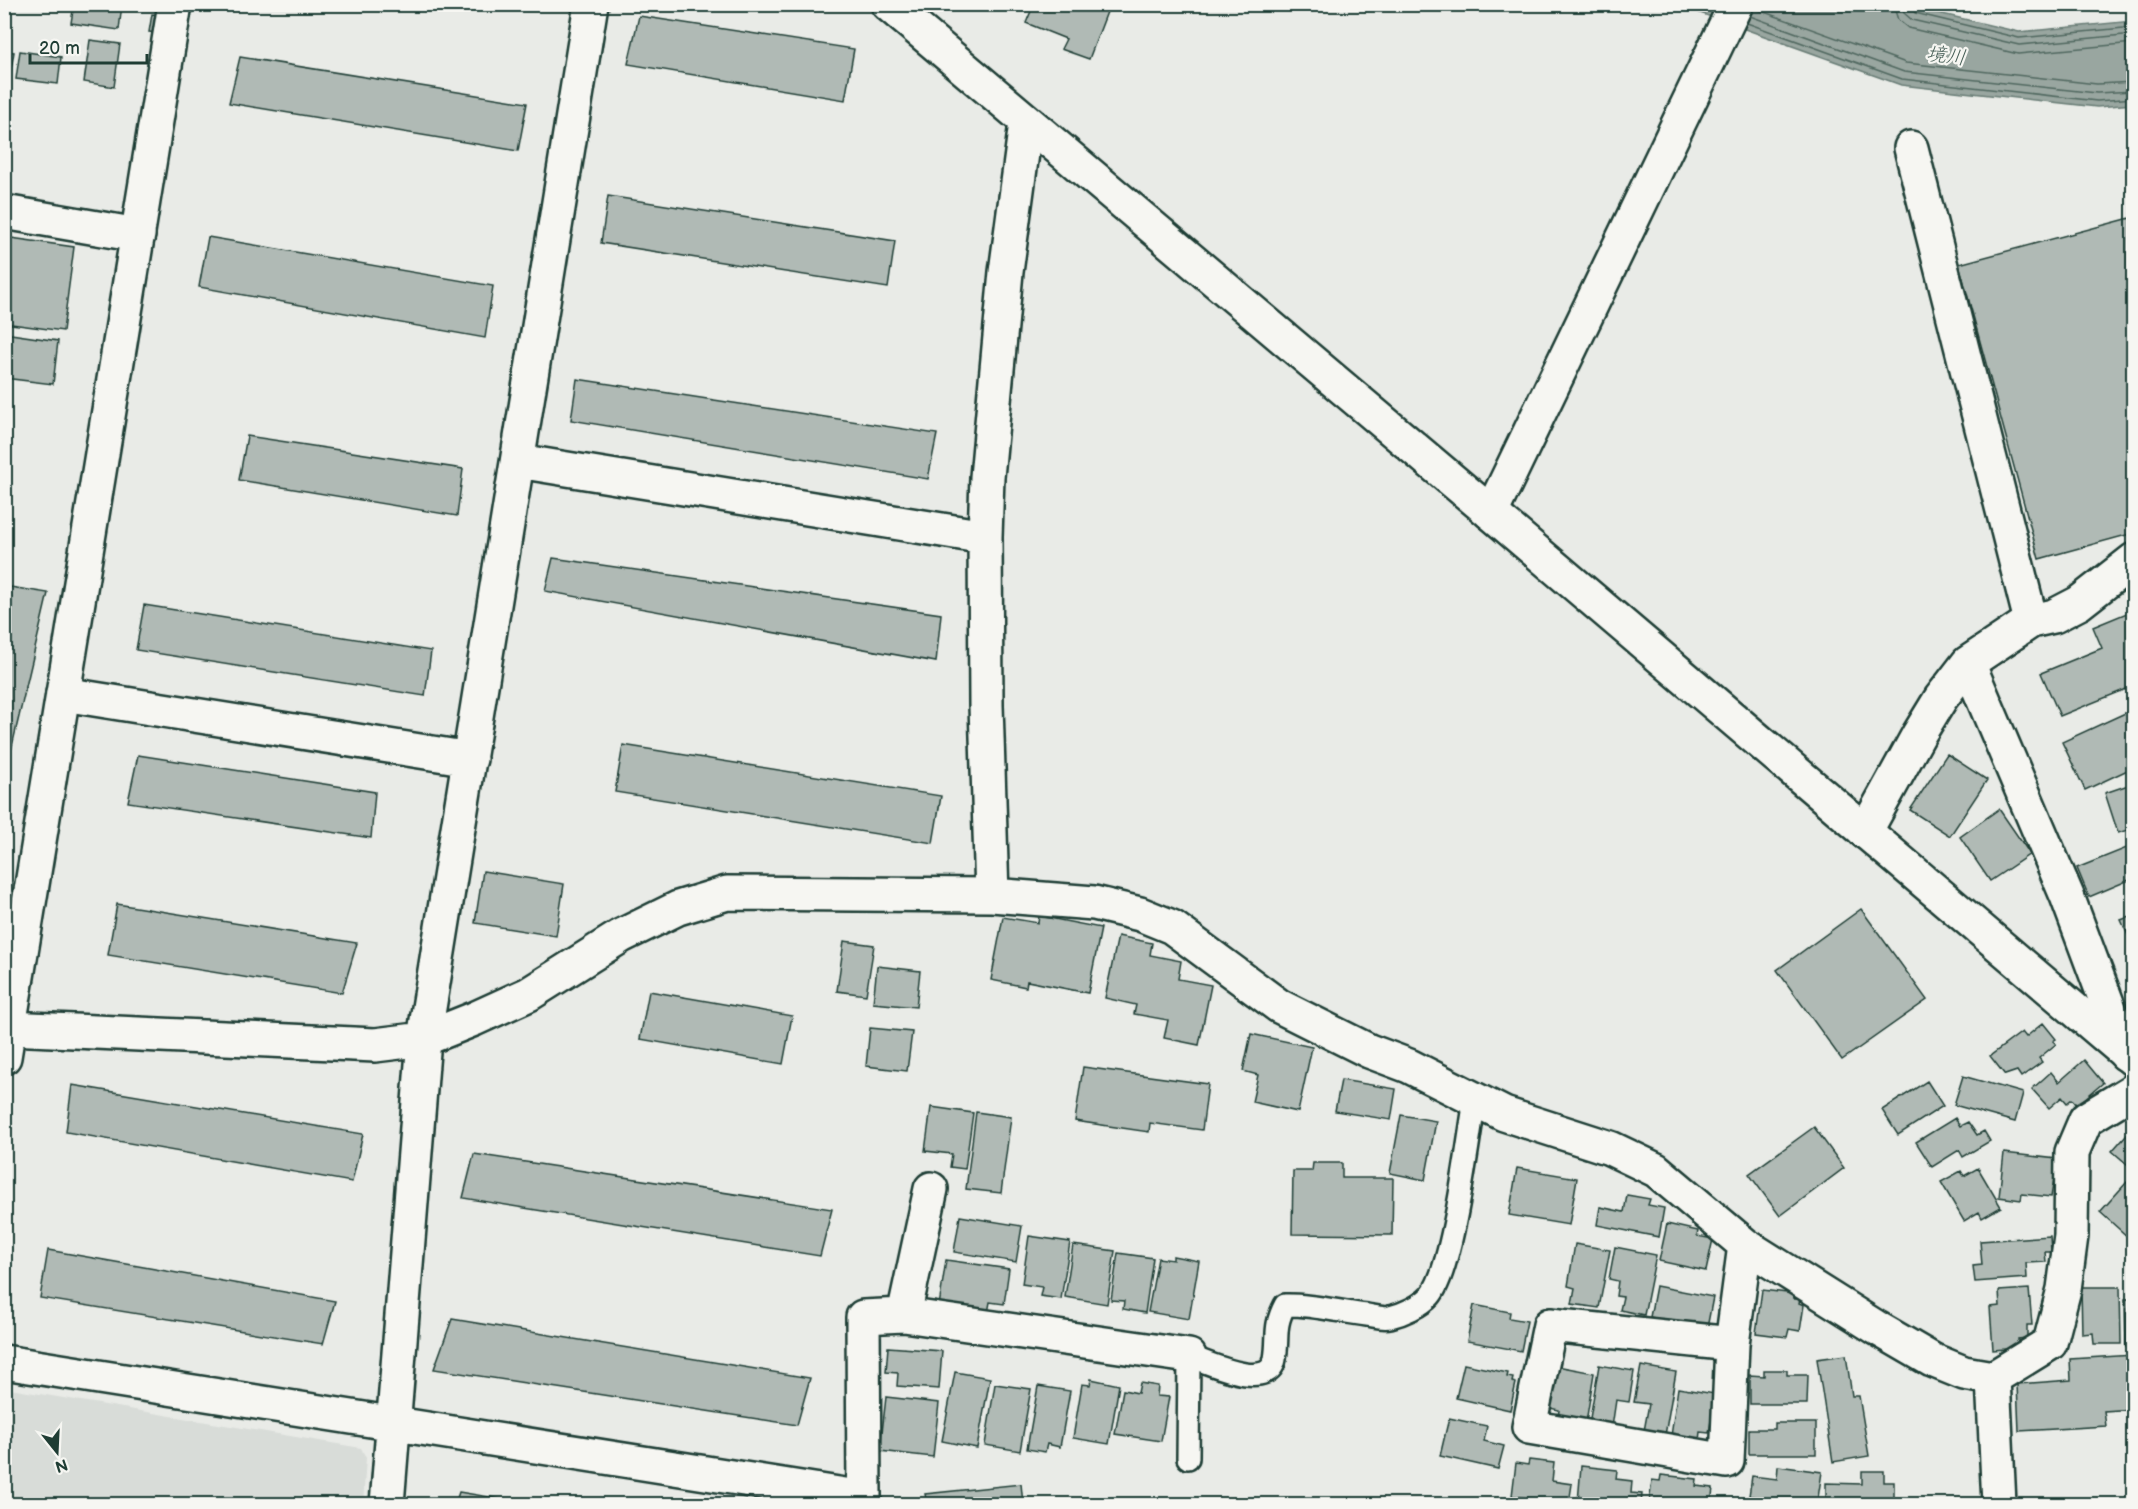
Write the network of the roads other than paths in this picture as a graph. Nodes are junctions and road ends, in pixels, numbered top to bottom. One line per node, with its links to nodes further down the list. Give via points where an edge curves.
1 (175, 4): 8 (street)
2 (591, 4): 9 (street)
3 (888, 4): 5 (street)
4 (1736, 4): 10 (street)
5 (1026, 123): 10 (street); 11 (street, via 1006,272)
6 (1911, 148): 13 (street)
7 (4, 212): 8 (street)
8 (138, 235): 15 (street)
9 (518, 462): 11 (street); 16 (street)
10 (1491, 513): 17 (street)
11 (985, 537): 18 (street)
12 (2133, 560): 13 (street, via 2079,603 2054,616)
13 (2031, 621): 14 (street)
14 (1968, 663): 17 (street, via 1919,734); 21 (street)
15 (63, 694): 16 (street); 20 (street)
16 (470, 759): 19 (street)
17 (1866, 832): 21 (street)
18 (992, 895): 19 (street, via 727,893 678,908 621,936 529,994); 23 (street, via 1094,903 1140,914 1172,927 1279,1006)
19 (424, 1039): 20 (street, via 375,1045); 31 (street)
20 (7, 1042)
21 (2130, 1057)
22 (2133, 1090): 30 (street, via 2085,1119 2072,1152 2071,1236 2064,1289 2050,1343)
23 (1475, 1100): 25 (street, via 1504,1114 1610,1148 1656,1170); 28 (lane, via 1451,1238 1443,1273 1430,1297 1388,1318 1304,1304 1285,1305 1277,1321 1275,1361 1268,1372 1253,1377)
24 (931, 1189): 26 (street)
25 (1745, 1245): 27 (street); 30 (street, via 1932,1360 1964,1373)
26 (904, 1315): 28 (street); 33 (street, via 863,1317)
27 (1732, 1344): 27 (street, via 1726,1461 1529,1427 1550,1325)
28 (1189, 1356): 32 (lane)
29 (4, 1362): 31 (street)
30 (1993, 1378): 35 (street)
31 (394, 1424): 33 (street); 34 (street)
32 (1188, 1458)
33 (864, 1501)
34 (387, 1504)
35 (1999, 1504)

